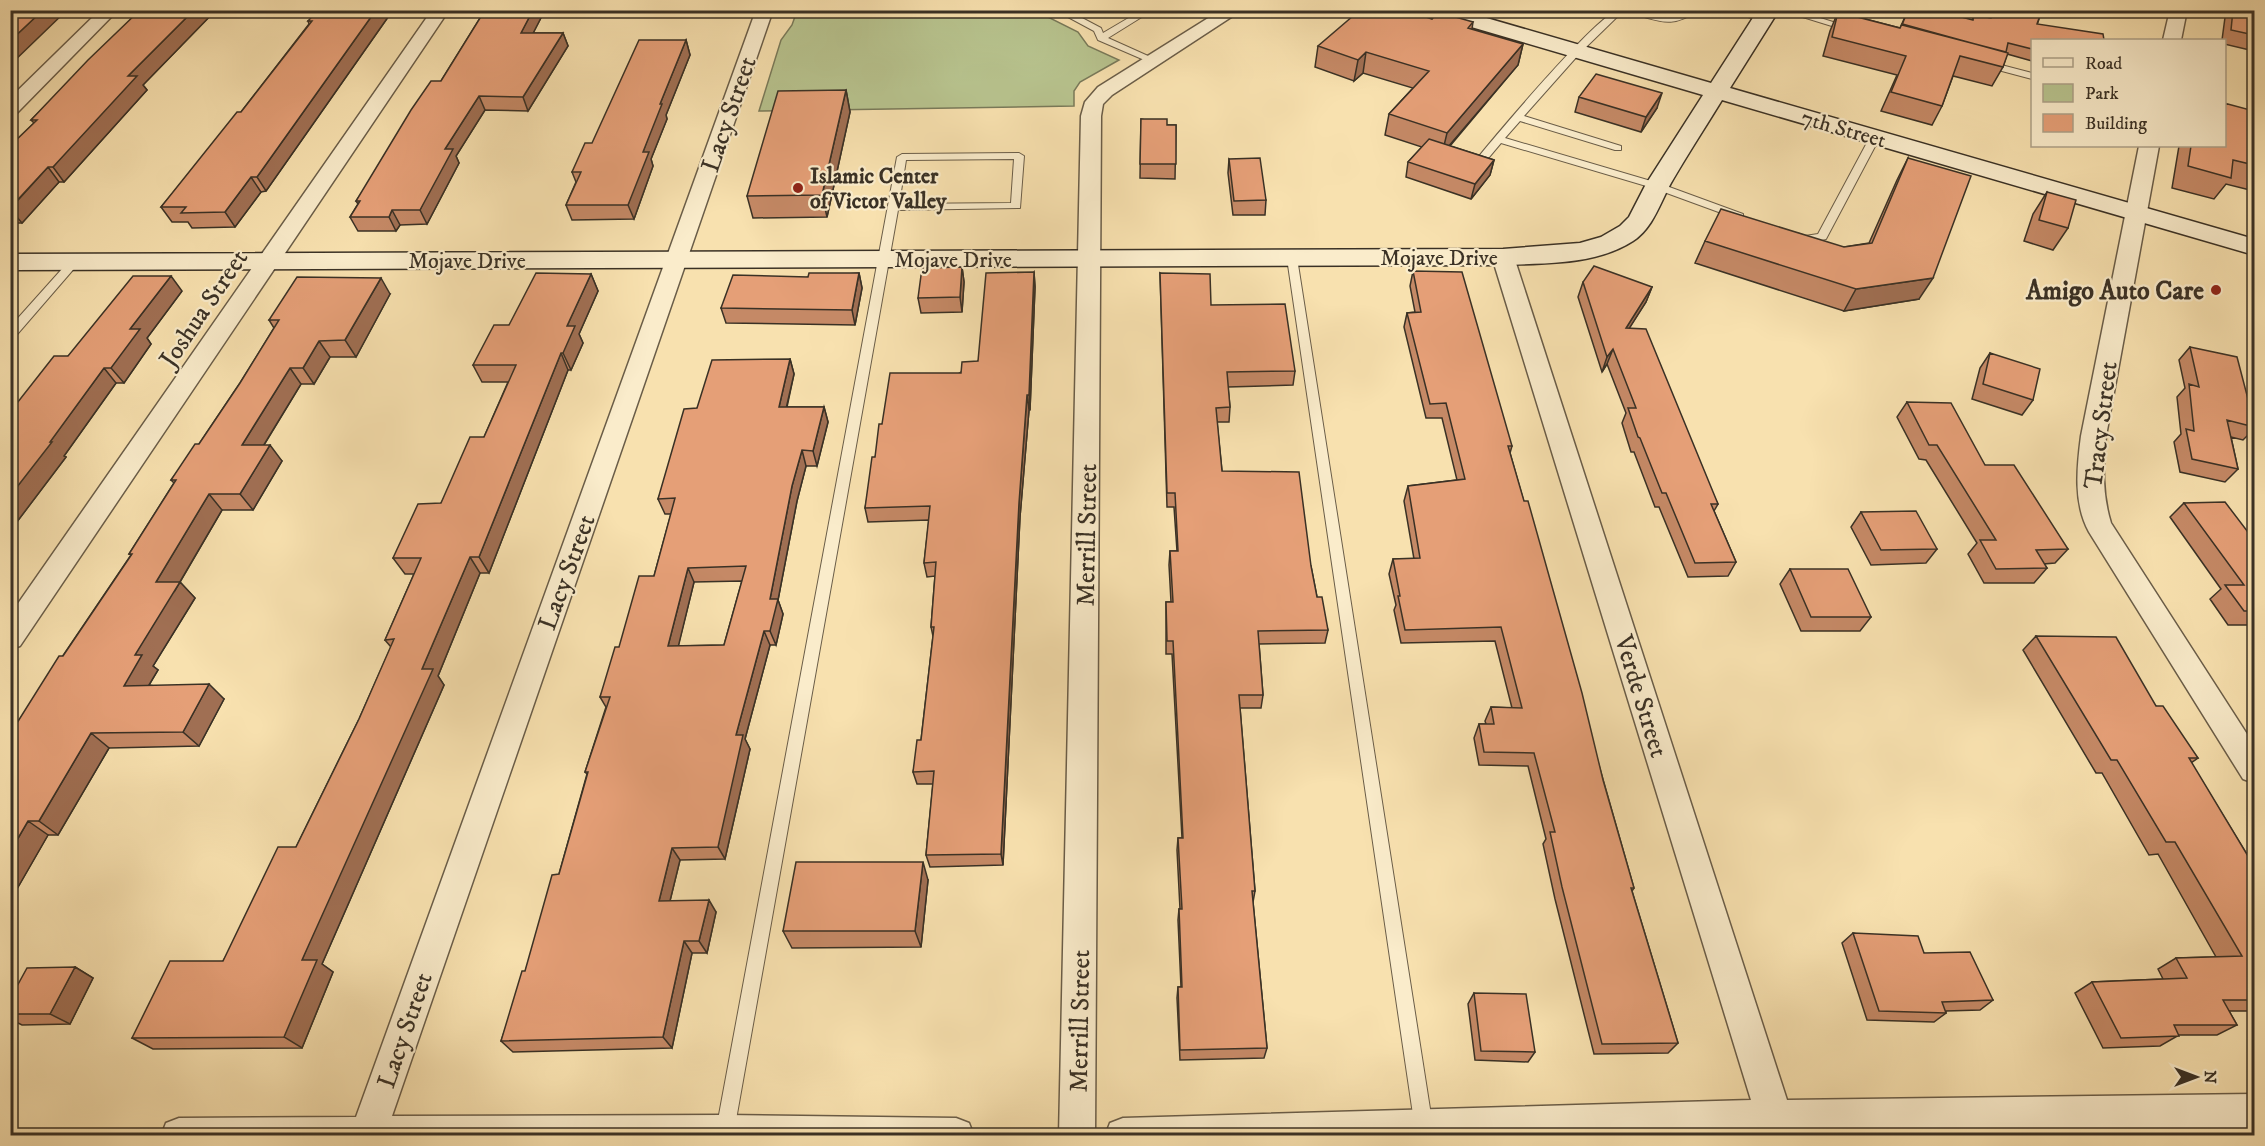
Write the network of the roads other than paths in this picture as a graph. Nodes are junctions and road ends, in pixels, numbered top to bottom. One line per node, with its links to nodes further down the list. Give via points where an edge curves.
1 (110, 10): 20 (street)
2 (441, 10): 38 (street, Joshua Street)
3 (1059, 10): 13 (lane, via 1098,30)
4 (1149, 10): 13 (lane)
5 (1234, 10): 16 (street, Merrill Street)
6 (1434, 10): 15 (street, 7th Street)
7 (1694, 10): 15 (lane, via 1683,18 1667,21 1626,12 1615,14)
8 (1730, 10): 11 (lane)
9 (2179, 10): 14 (street)
10 (760, 12): 37 (street, Lacy Street)
11 (1772, 13): 12 (lane); 19 (street, Mojave Drive)
12 (1862, 32)
13 (1101, 38): 16 (lane)
14 (2172, 39)
15 (1576, 52): 19 (street, 7th Street); 21 (lane)
16 (1152, 60): 34 (street, Merrill Street, via 1105,90 1094,102)
17 (1976, 61): 18 (lane)
18 (2031, 76)
19 (1717, 91): 22 (street, 7th Street); 27 (street, Mojave Drive)
20 (10, 109)
21 (1519, 118): 23 (lane); 25 (lane)
22 (1875, 137): 29 (street, 7th Street); 31 (lane, via 1822,237 1804,239)
23 (1500, 140): 26 (lane); 27 (lane)
24 (2149, 147): 29 (street, Tracy Street)
25 (1618, 148)
26 (1476, 166)
27 (1657, 186): 30 (lane); 33 (street, Mojave Drive, via 1641,218 1625,235 1604,246)
28 (893, 207): 28 (lane, via 1016,206 1019,156 902,157); 36 (lane)
29 (2134, 212): 32 (street, 7th Street); 43 (street, Tracy Street, via 2092,447 2091,506 2098,525)
30 (1751, 220)
31 (1783, 231)
32 (2254, 247)
33 (1503, 257): 35 (street, Mojave Drive); 45 (street, Verde Street)
34 (1090, 258): 35 (street, Mojave Drive); 36 (street, Mojave Drive); 51 (street, Merrill Street)
35 (1292, 258): 46 (lane)
36 (884, 259): 37 (street, Mojave Drive); 47 (lane)
37 (677, 260): 38 (street, Mojave Drive); 48 (street, Lacy Street)
38 (270, 261): 40 (street, Mojave Drive); 42 (street, Joshua Street)
39 (10, 262): 40 (street, Mojave Drive)
40 (74, 262): 41 (lane)
41 (10, 335)
42 (10, 638)
43 (2254, 770)
44 (2254, 1112): 45 (street)
45 (1777, 1127): 46 (street)
46 (1424, 1128): 52 (street)
47 (725, 1133): 48 (street); 50 (street)
48 (368, 1134): 49 (street)
49 (179, 1136)
50 (956, 1136)
51 (1077, 1136)
52 (1123, 1136)

